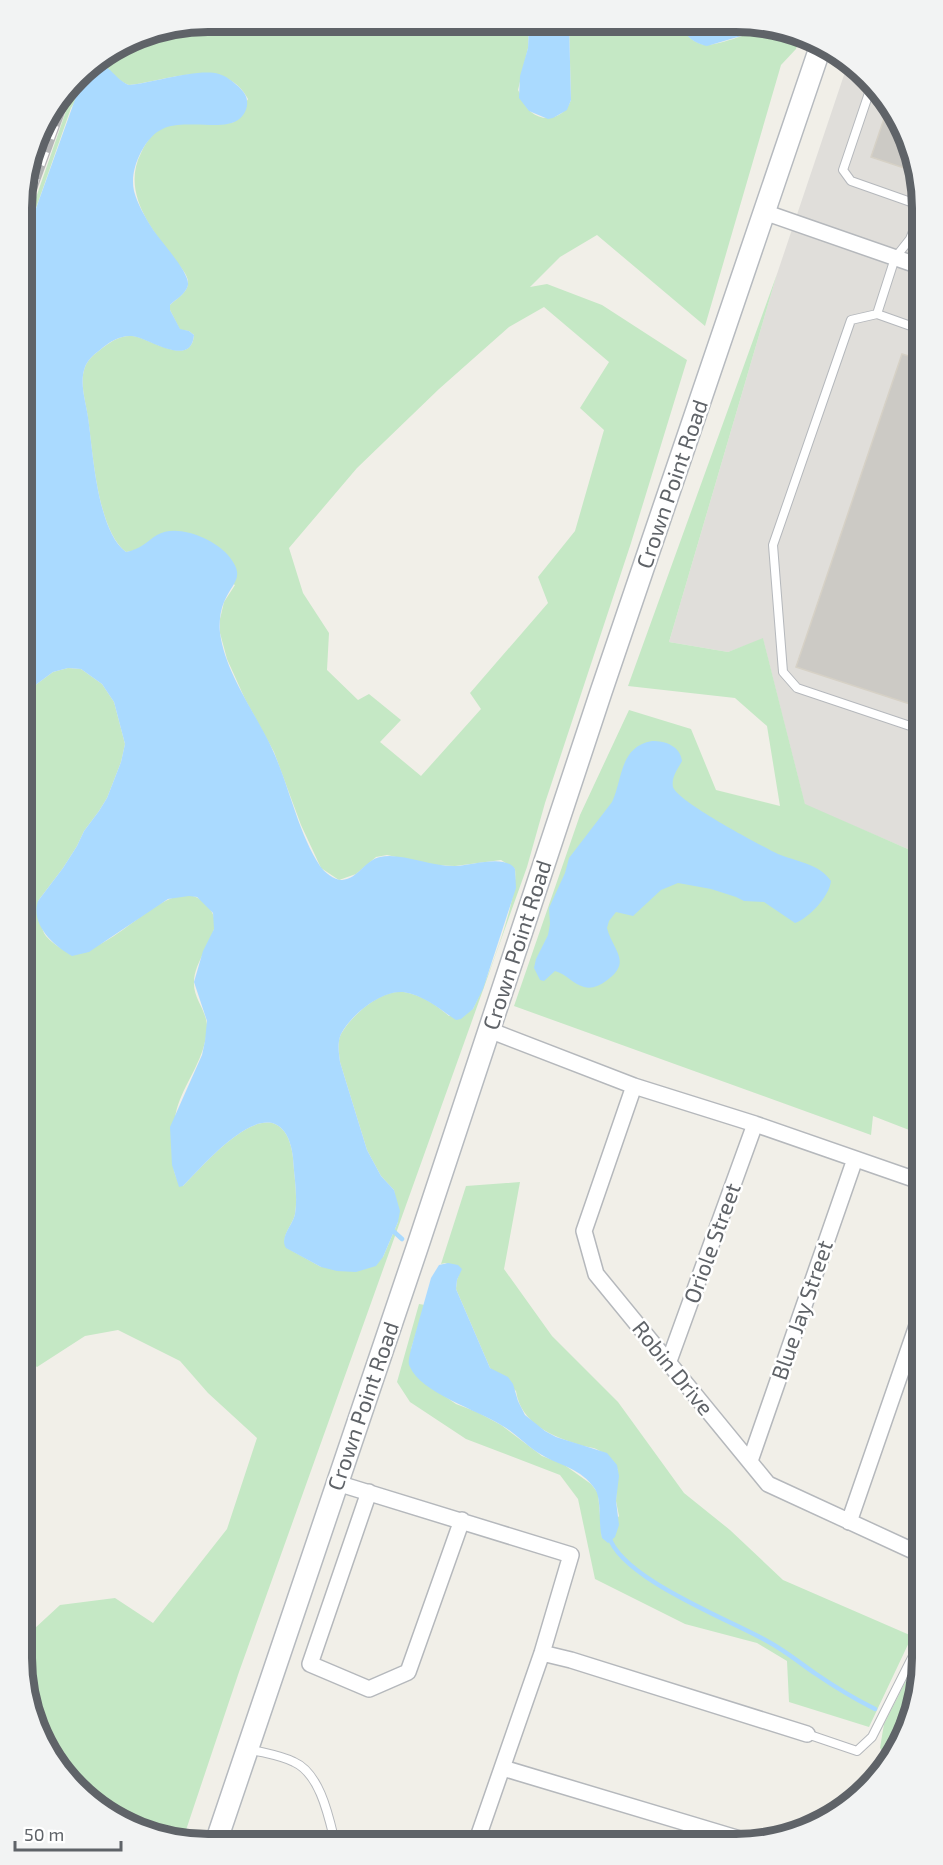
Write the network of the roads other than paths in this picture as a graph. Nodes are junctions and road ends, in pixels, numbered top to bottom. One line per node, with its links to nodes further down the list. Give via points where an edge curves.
1 (818, 53): 4 (main road, Crown Point Road)
2 (869, 93): 3 (lane, via 843,170 851,181)
3 (912, 204)
4 (765, 212): 6 (street); 11 (main road, Crown Point Road)
5 (912, 234): 6 (lane)
6 (895, 258): 7 (street); 8 (lane)
7 (912, 264)
8 (877, 315): 9 (lane); 10 (lane, via 851,320 773,545 783,672 797,688)
9 (912, 327)
10 (912, 727)
11 (489, 1030): 12 (street); 19 (main road, Crown Point Road)
12 (633, 1086): 13 (street); 17 (street, Robin Drive, via 584,1231 596,1274)
13 (754, 1124): 14 (street); 17 (street, Oriole Street)
14 (855, 1159): 15 (street); 18 (street, Blue Jay Street)
15 (911, 1178)
16 (911, 1342): 22 (street)
17 (669, 1361): 18 (street, Robin Drive)
18 (750, 1461): 22 (street, Robin Drive, via 768,1484)
19 (337, 1483): 20 (street); 27 (main road, Crown Point Road)
20 (369, 1492): 21 (street); 21 (street, via 310,1664 369,1689 408,1672)
21 (462, 1520): 24 (street, via 571,1555)
22 (849, 1522): 23 (street, Robin Drive)
23 (911, 1551)
24 (542, 1653): 26 (street); 28 (street)
25 (911, 1660): 26 (lane, via 872,1737 857,1751)
26 (807, 1734)
27 (247, 1749): 29 (main road, Crown Point Road); 30 (lane, via 293,1761 306,1769 316,1785)
28 (503, 1768): 31 (street); 32 (street)
29 (219, 1834)
30 (333, 1834)
31 (479, 1834)
32 (723, 1834)

